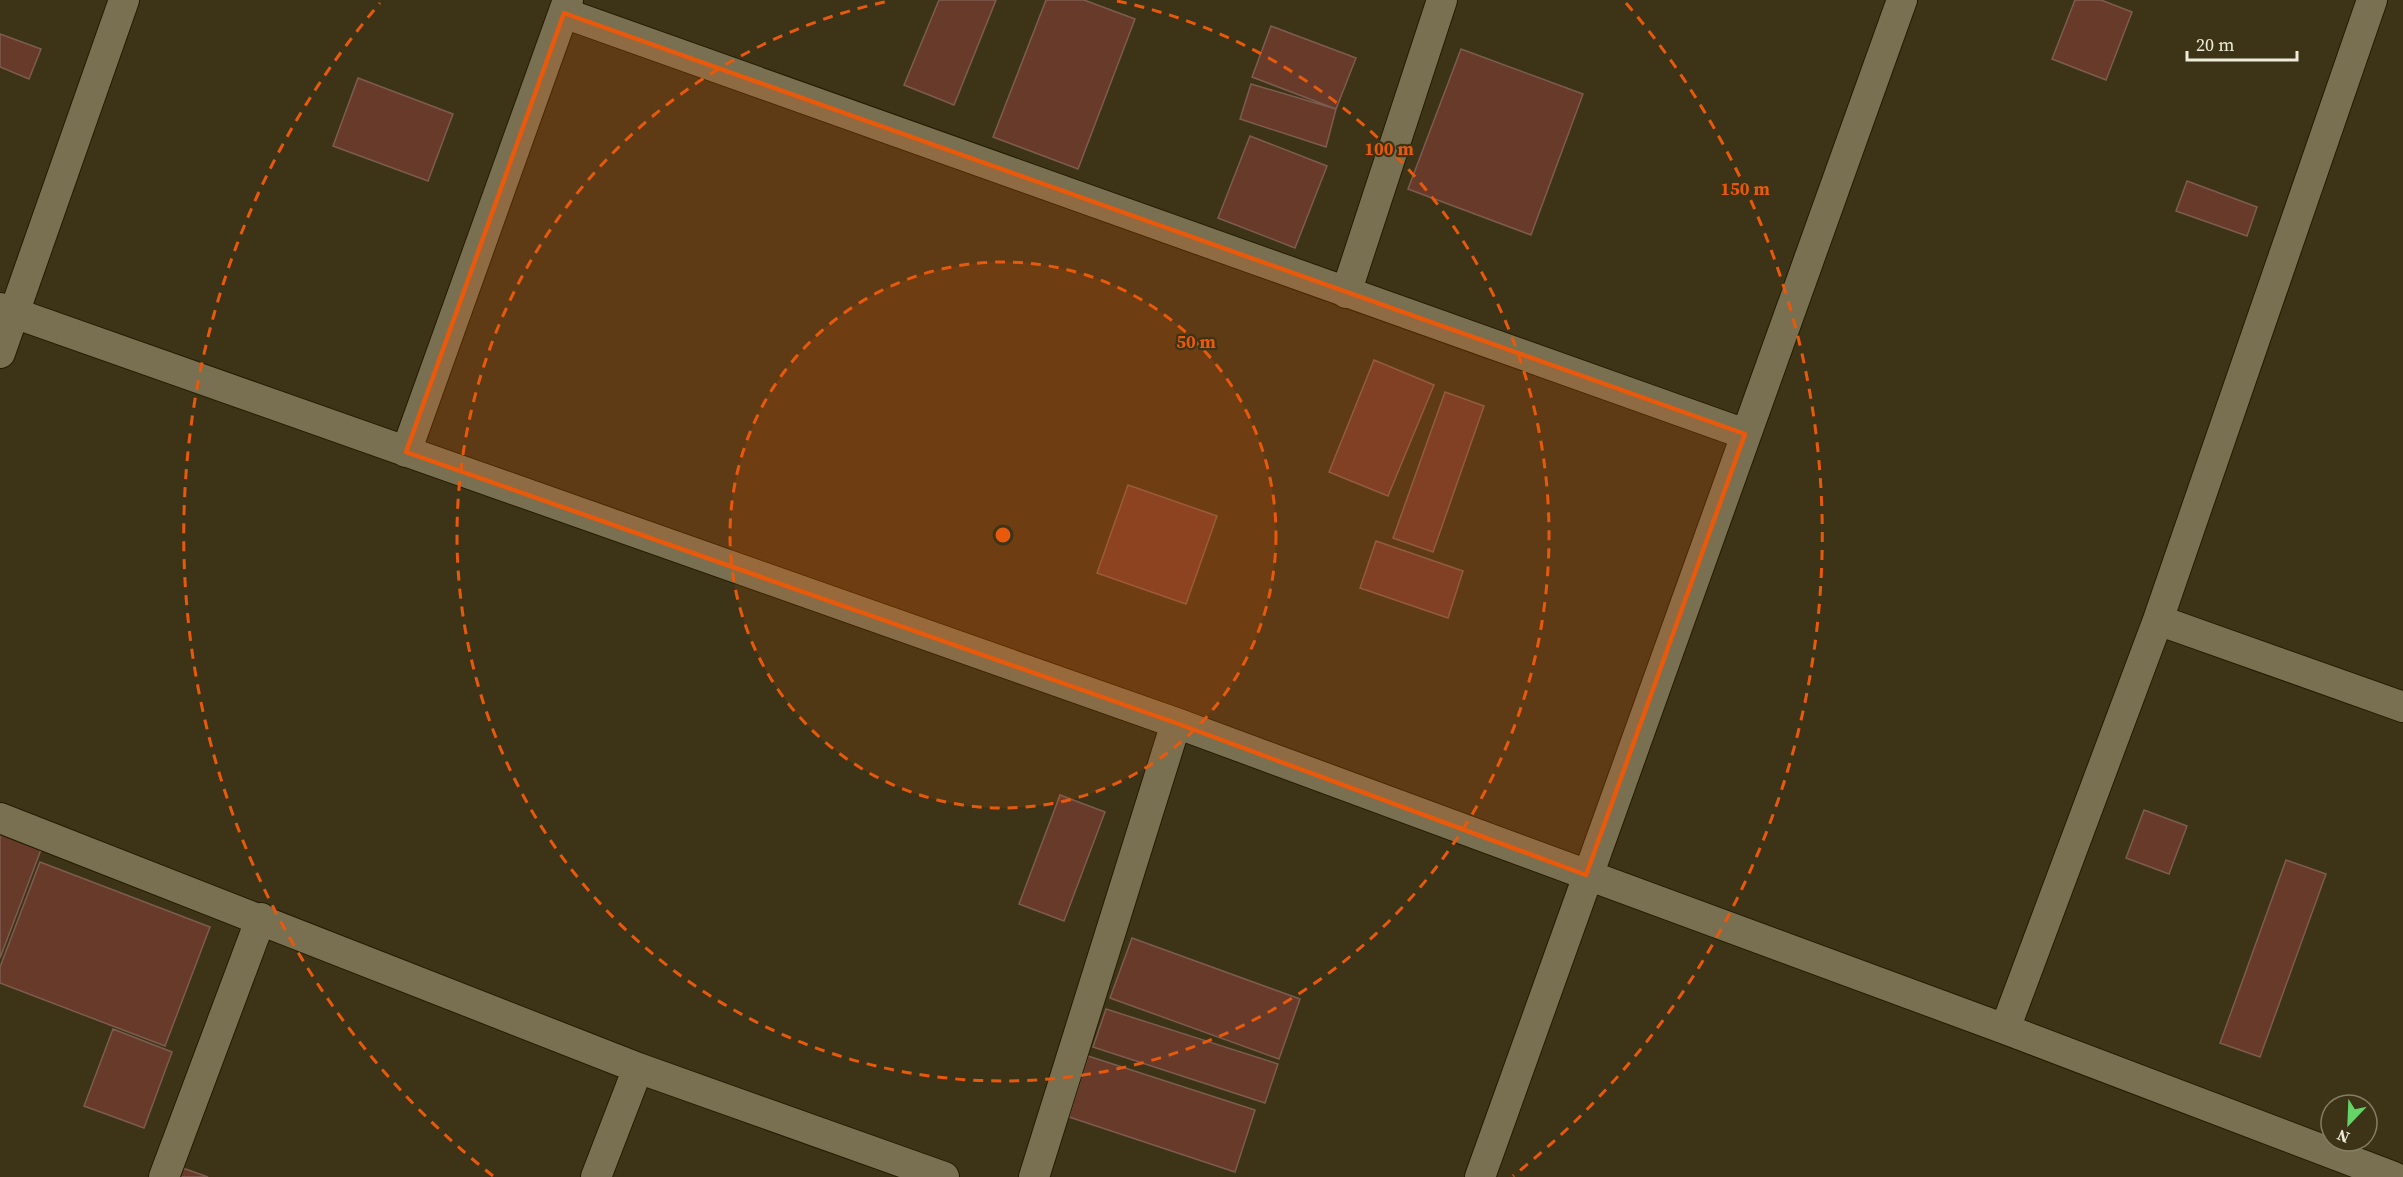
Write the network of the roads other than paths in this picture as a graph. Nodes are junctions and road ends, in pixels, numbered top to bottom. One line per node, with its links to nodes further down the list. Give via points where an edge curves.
1 (124, 0): 7 (street)
2 (1442, 0): 6 (street)
3 (1902, 0): 9 (street)
4 (2372, 0): 11 (street)
5 (566, 7): 6 (street); 10 (street)
6 (1346, 294): 9 (street)
7 (7, 311): 8 (street); 10 (street)
8 (0, 353)
9 (1745, 434): 15 (street)
10 (406, 452): 13 (street)
11 (2158, 620): 12 (street); 17 (street)
12 (2403, 708)
13 (1176, 723): 15 (street); 22 (street)
14 (0, 818): 16 (street)
15 (1586, 875): 17 (street); 23 (street)
16 (261, 918): 18 (street); 19 (street)
17 (2005, 1029): 24 (street)
18 (638, 1068): 20 (street); 21 (street)
19 (164, 1177)
20 (596, 1177)
21 (944, 1177)
22 (1034, 1177)
23 (1480, 1177)
24 (2394, 1177)

